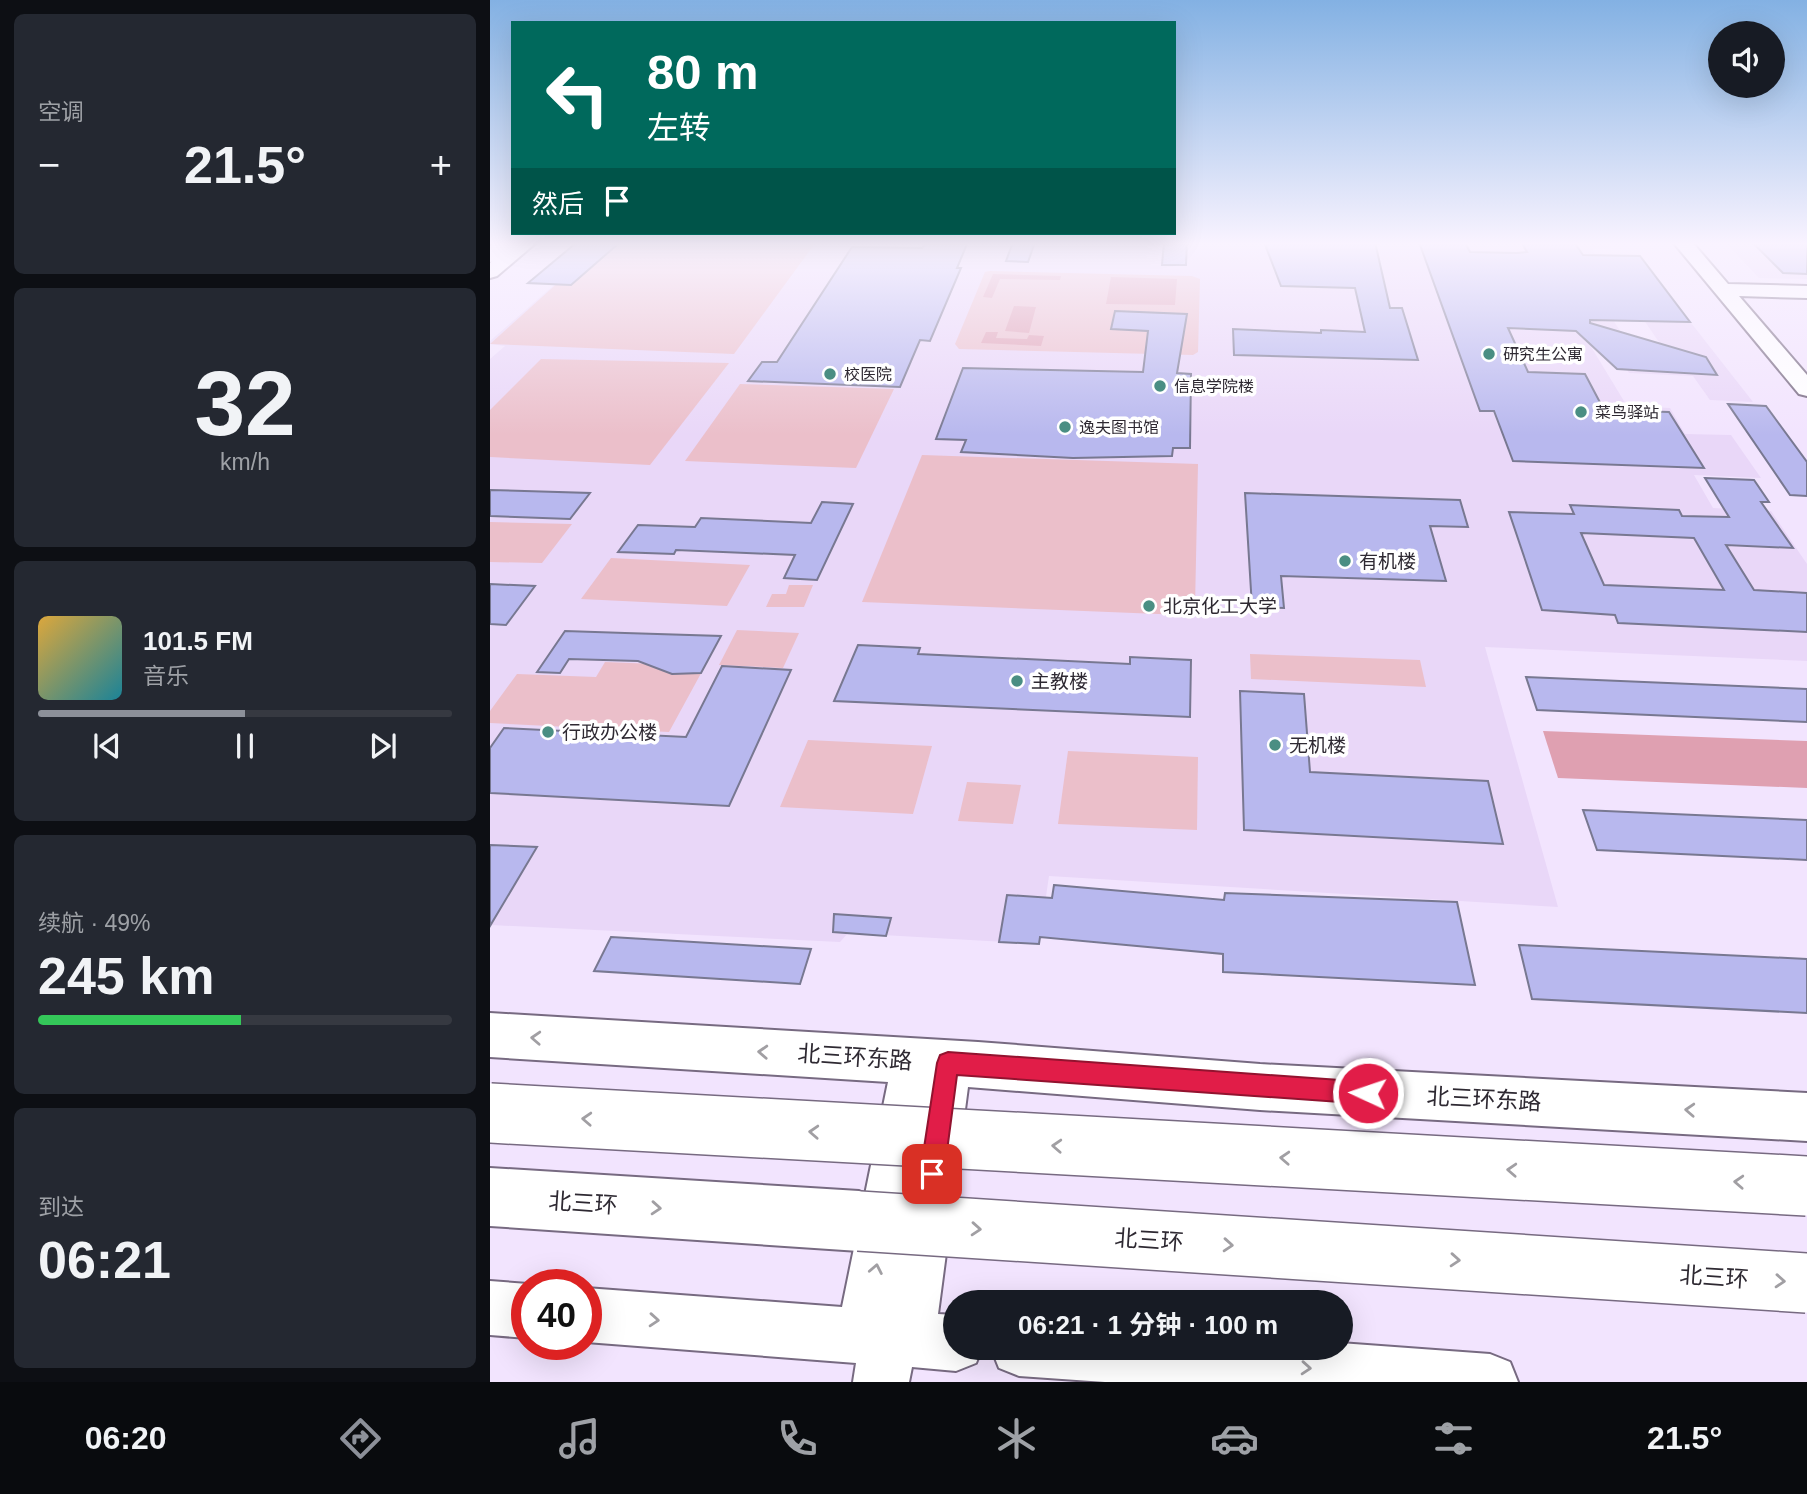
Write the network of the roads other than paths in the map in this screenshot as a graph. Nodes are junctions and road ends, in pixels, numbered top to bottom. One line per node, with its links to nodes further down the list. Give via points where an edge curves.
1 (1738, 306): 2 (street)
2 (1807, 388)
3 (490, 1035): 4 (street, 北三环东路, one-way to 3)
4 (931, 1062): 6 (street, 北三环东路, one-way to 4, via 1260,1087); 13 (street)
5 (490, 1113): 7 (main road, one-way to 5, bridge)
6 (1807, 1117)
7 (1807, 1186)
8 (490, 1197): 9 (main road, 北三环, one-way to 9, bridge)
9 (1807, 1283)
10 (490, 1308): 11 (street)
11 (511, 1310)
12 (602, 1317): 13 (street, one-way to 13)
13 (899, 1348)
14 (1162, 1360): 15 (street, one-way to 15)
15 (1365, 1377): 16 (street)
16 (1490, 1382)

